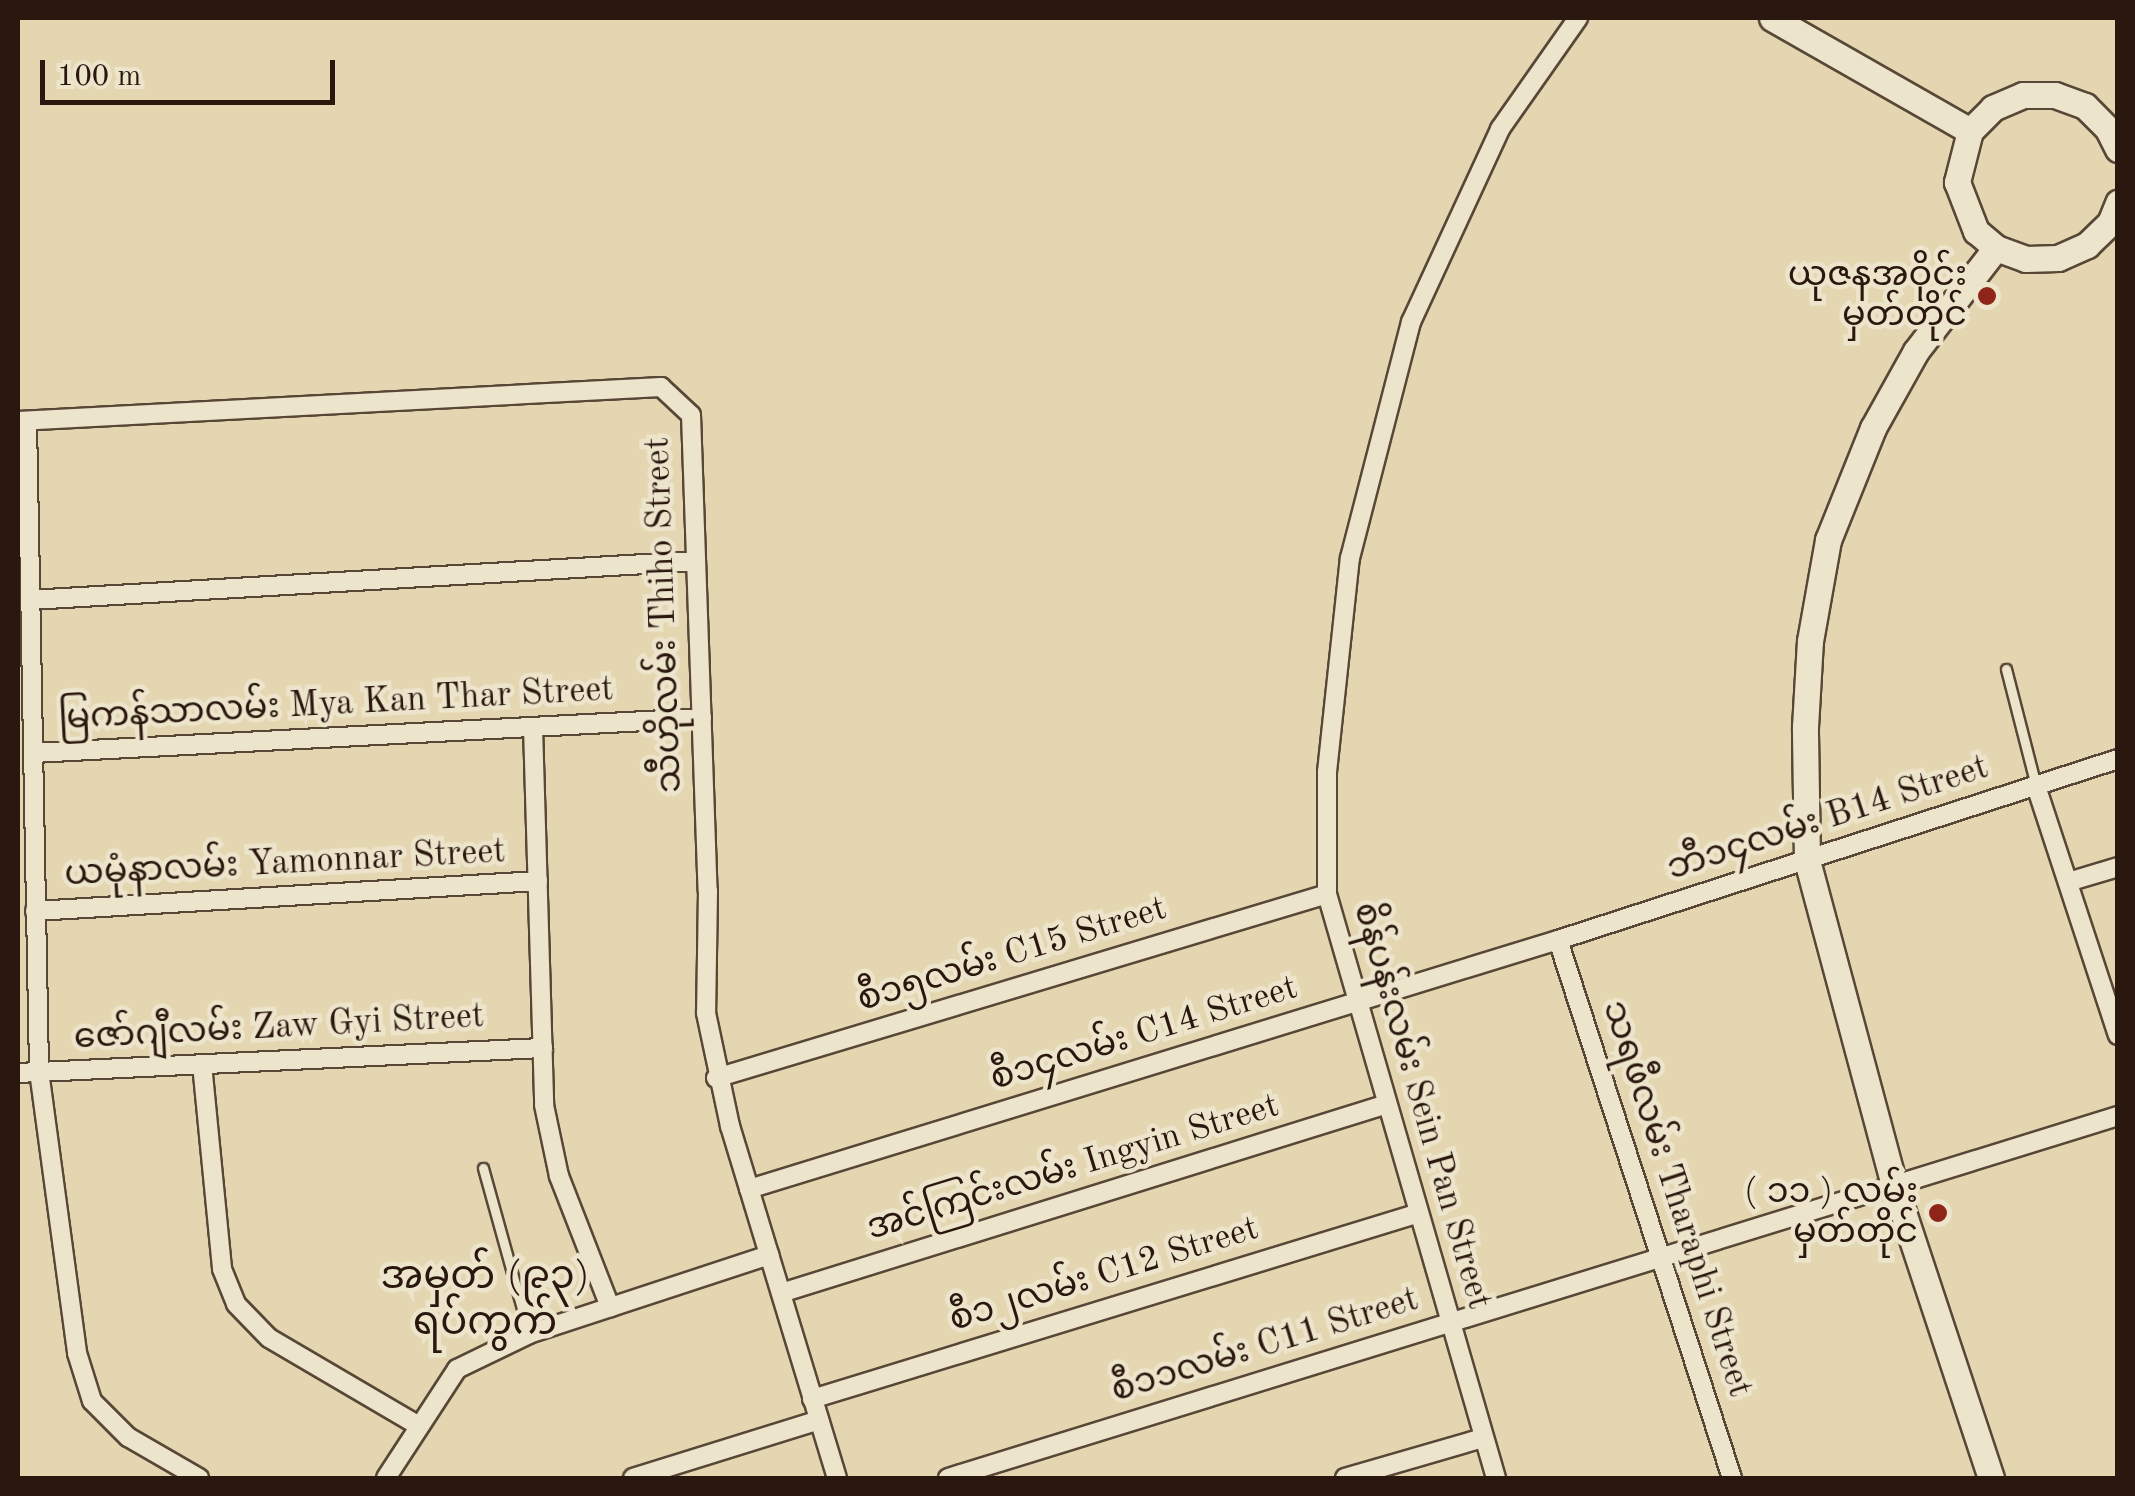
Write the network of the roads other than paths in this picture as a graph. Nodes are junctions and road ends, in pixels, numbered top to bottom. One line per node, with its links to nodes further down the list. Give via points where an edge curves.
1 (1578, 18): 20 (street, စိန်ပန်းလမ်း Sein Pan Street, via 1500,129 1411,322 1350,558 1327,772)
2 (1772, 18): 3 (street)
3 (1970, 131): 4 (street, via 1993,108 2023,96 2055,95 2085,106); 6 (street, via 1959,156 1962,208)
4 (2118, 149)
5 (2118, 203): 6 (street, via 2087,245 2058,258 2026,259)
6 (1996, 248): 16 (street, via 1916,352 1873,428 1828,540 1810,641)
7 (22, 421): 8 (street, သီဟိုလမ်း Thiho Street, via 661,388 691,415); 9 (street)
8 (696, 560): 9 (street); 11 (street, သီဟိုလမ်း Thiho Street)
9 (30, 600): 13 (street)
10 (2006, 670): 15 (lane)
11 (702, 718): 12 (street, မြကန်သာလမ်း Mya Kan Thar Street); 30 (street, သီဟိုလမ်း Thiho Street, via 706,1013)
12 (533, 727): 13 (street, မြကန်သာလမ်း Mya Kan Thar Street); 18 (street)
13 (33, 753): 21 (street)
14 (2118, 759): 15 (street, ဘီ၁၄လမ်း B14 Street)
15 (2036, 786): 16 (street, ဘီ၁၄လမ်း B14 Street); 19 (street)
16 (1806, 860): 22 (street, ဘီ၁၄လမ်း B14 Street); 34 (street)
17 (2118, 867): 19 (street)
18 (538, 882): 21 (street, ယမုံနာလမ်း Yamonnar Street); 26 (street)
19 (2068, 882): 23 (street)
20 (1327, 894): 24 (street, စိန်ပန်းလမ်း Sein Pan Street); 30 (street, စီ၁၅လမ်း C15 Street)
21 (36, 911): 28 (street)
22 (1558, 940): 24 (street, စီ၁၄လမ်း C14 Street); 38 (street, သရဖီလမ်း Tharaphi Street)
23 (2110, 988): 25 (street)
24 (1354, 1003): 31 (street, စိန်ပန်းလမ်း Sein Pan Street); 35 (street, စီ၁၄လမ်း C14 Street)
25 (2118, 1035)
26 (543, 1048): 27 (street, ဇော်ဂျီလမ်း Zaw Gyi Street); 40 (street, via 544,1105 559,1176)
27 (202, 1064): 28 (street, ဇော်ဂျီလမ်း Zaw Gyi Street); 45 (street, via 222,1269 236,1304 269,1338)
28 (40, 1071): 29 (street, ဇော်ဂျီလမ်း Zaw Gyi Street); 47 (street, via 77,1353 92,1401 128,1437)
29 (18, 1073)
30 (716, 1078): 35 (street, သီဟိုလမ်း Thiho Street)
31 (1384, 1105): 36 (street, စိန်ပန်းလမ်း Sein Pan Street); 39 (street, အင်ကြင်းလမ်း Ingyin Street)
32 (2118, 1116): 34 (street, စီ၁၁လမ်း C11 Street)
33 (483, 1168): 42 (lane)
34 (1894, 1185): 38 (street, စီ၁၁လမ်း C11 Street); 55 (street)
35 (750, 1189): 37 (street, သီဟိုလမ်း Thiho Street)
36 (1416, 1214): 41 (street, စိန်ပန်းလမ်း Sein Pan Street); 43 (street, စီ၁၂လမ်း C12 Street)
37 (769, 1254): 39 (street, သီဟိုလမ်း Thiho Street); 40 (street)
38 (1660, 1258): 41 (street, စီ၁၁လမ်း C11 Street); 54 (street, သရဖီလမ်း Tharaphi Street)
39 (781, 1293): 43 (street, သီဟိုလမ်း Thiho Street)
40 (610, 1307): 42 (street)
41 (1448, 1324): 46 (street, စိန်ပန်းလမ်း Sein Pan Street); 51 (street, စီ၁၁လမ်း C11 Street)
42 (529, 1334): 45 (street, via 458,1370)
43 (812, 1399): 44 (street, သီဟိုလမ်း Thiho Street)
44 (818, 1420): 49 (street); 50 (street, သီဟိုလမ်း Thiho Street)
45 (417, 1424): 48 (street)
46 (1483, 1438): 52 (street); 53 (street, စိန်ပန်းလမ်း Sein Pan Street)
47 (199, 1478)
48 (386, 1478)
49 (632, 1478)
50 (838, 1478)
51 (948, 1478)
52 (1345, 1478)
53 (1496, 1478)
54 (1732, 1478)
55 (1991, 1478)

